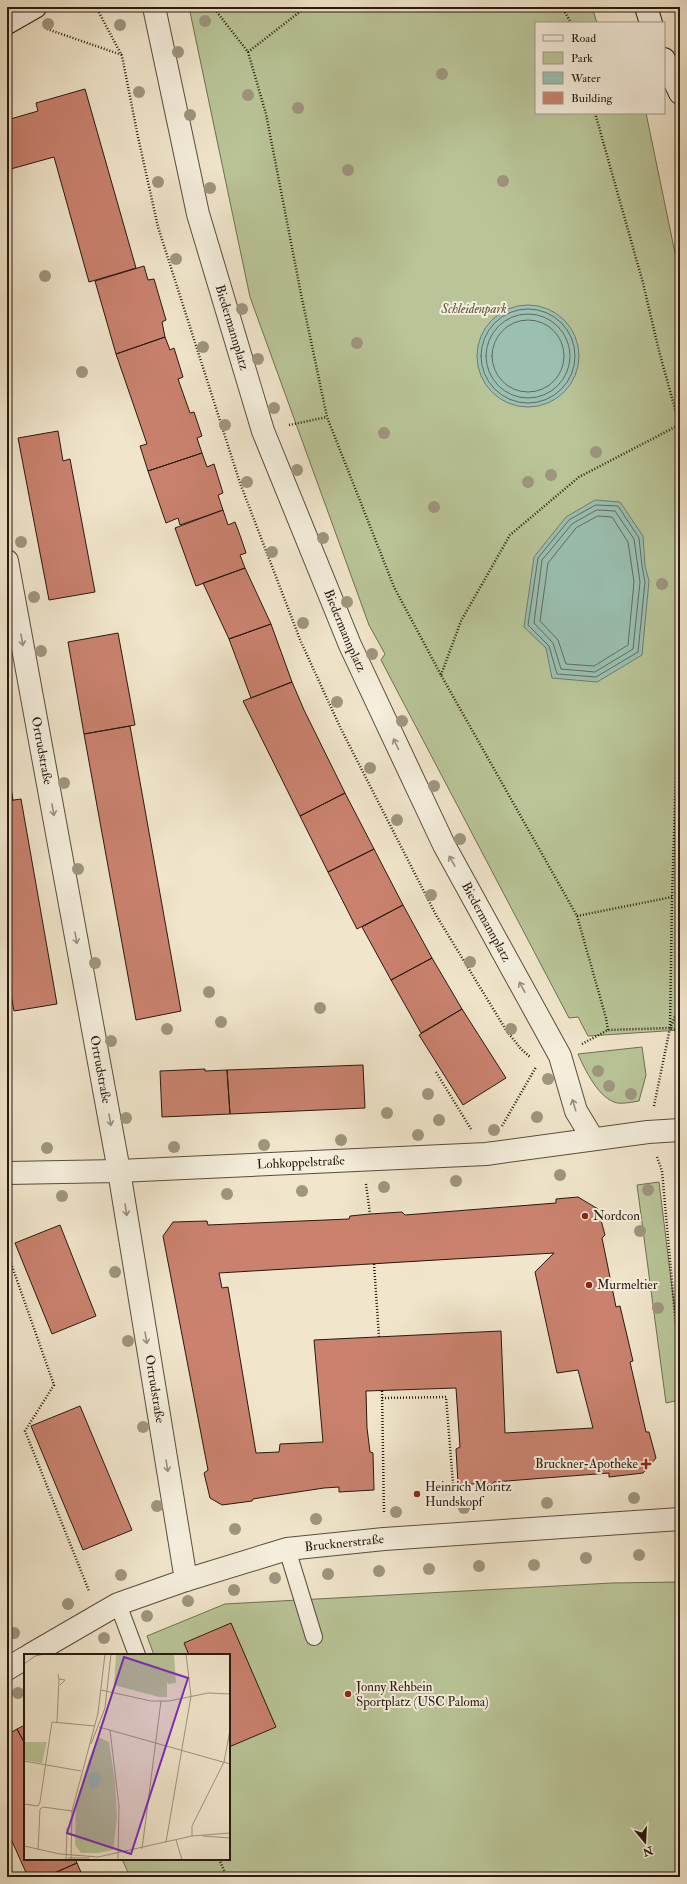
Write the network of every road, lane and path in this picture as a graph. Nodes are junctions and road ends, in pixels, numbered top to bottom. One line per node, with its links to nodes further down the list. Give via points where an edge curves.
1 (35, 7): 7 (street)
2 (154, 7): 17 (street, Biedermannplatz, via 198,214)
3 (213, 7): 10 (path)
4 (306, 7): 10 (path)
5 (562, 7): 8 (path)
6 (646, 7): 9 (street)
7 (12, 20): 11 (path)
8 (570, 22)
9 (651, 22)
10 (248, 52): 15 (path, via 266,114)
11 (122, 56)
12 (665, 61): 13 (street)
13 (680, 92)
14 (595, 114): 16 (path, via 643,282)
15 (327, 417): 17 (path); 20 (path, via 394,587)
16 (680, 426): 20 (path, via 579,477 510,535 461,621)
17 (263, 431): 26 (street, Biedermannplatz, one-way to 17, via 444,845 350,645)
18 (7, 561): 32 (street, Ortrudstraße, one-way to 32)
19 (680, 648): 21 (path)
20 (441, 675): 22 (path)
21 (672, 896): 22 (path); 24 (path)
22 (577, 916): 24 (path, via 608,1030)
23 (680, 1005): 24 (path)
24 (670, 1028): 25 (path); 29 (path)
25 (680, 1031)
26 (560, 1056): 30 (street, Biedermannplatz, one-way to 26, via 576,1111); 31 (path, via 538,1064)
27 (436, 1072): 31 (path)
28 (680, 1130): 29 (street)
29 (648, 1132): 30 (street); 37 (path, via 662,1171)
30 (593, 1139): 31 (street, Lohkoppelstraße)
31 (486, 1154): 32 (street, Lohkoppelstraße)
32 (119, 1171): 33 (street, Lohkoppelstraße); 44 (street, Ortrudstraße, one-way to 44)
33 (7, 1173)
34 (7, 1252): 46 (path, via 54,1384 25,1431)
35 (374, 1264): 36 (path)
36 (378, 1337)
37 (680, 1371)
38 (382, 1391): 39 (path)
39 (382, 1398): 41 (path, via 446,1397); 42 (path)
40 (680, 1519): 41 (street, Brucknerstraße)
41 (457, 1534): 42 (street, Brucknerstraße)
42 (384, 1538): 43 (street, Brucknerstraße)
43 (287, 1549): 44 (street, Brucknerstraße); 47 (lane)
44 (186, 1580): 45 (street, Brucknerstraße)
45 (118, 1604): 46 (street, Brucknerstraße); 49 (lane)
46 (98, 1615): 48 (street, Brucknerstraße)
47 (314, 1637)
48 (32, 1654)
49 (137, 1654)
50 (24, 1659): 51 (street)
51 (7, 1668)
52 (219, 1860): 53 (path)
53 (227, 1877)

